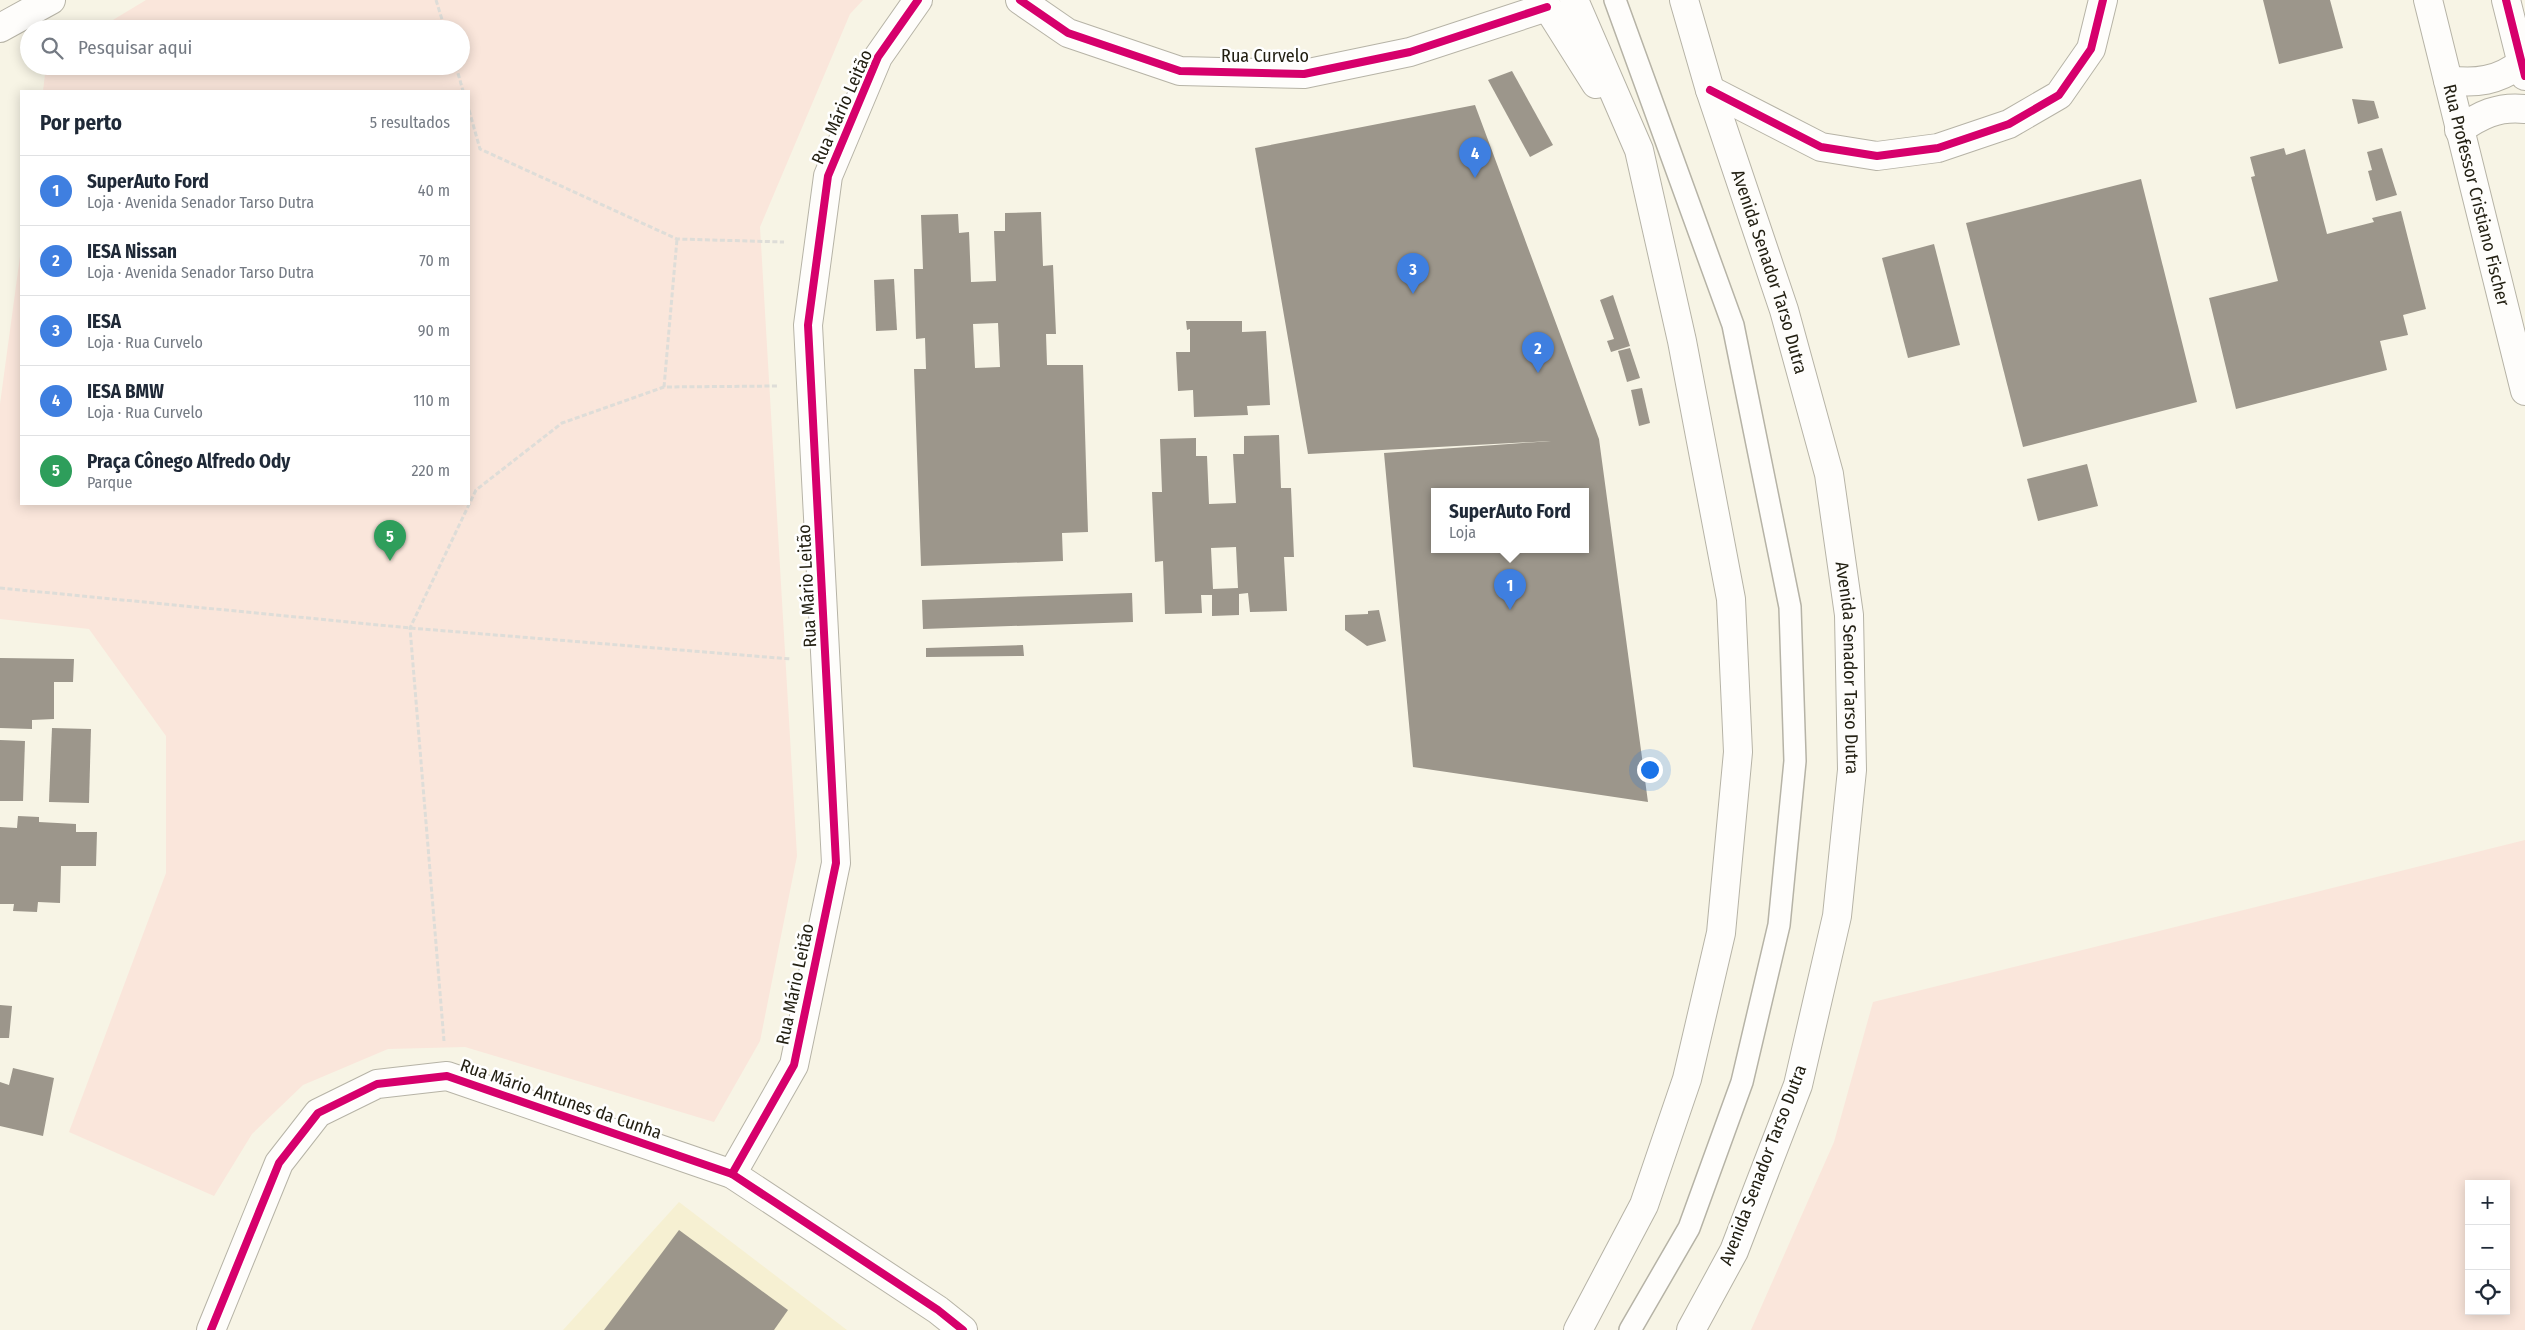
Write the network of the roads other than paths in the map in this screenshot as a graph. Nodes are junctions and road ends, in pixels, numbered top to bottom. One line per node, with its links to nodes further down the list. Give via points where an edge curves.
1 (51, 0): 11 (main road)
2 (918, 0): 19 (main road, Rua Mário Leitão, via 878,57 828,176 808,325 836,863 794,1065)
3 (1020, 0): 10 (main road, Rua Curvelo, via 1068,33 1180,71 1304,74 1410,52)
4 (1574, 0): 17 (main road)
5 (1615, 0): 23 (lane, via 1733,325 1790,607 1795,761 1779,924 1742,1082 1689,1228)
6 (1684, 0): 14 (main road, Avenida Senador Tarso Dutra)
7 (2103, 0): 14 (main road, via 2091,50 2059,95 2009,124 1938,148 1877,156 1821,147)
8 (2428, 0): 13 (main road, Rua Professor Cristiano Fischer)
9 (2506, 0): 12 (main road)
10 (1545, 4): 17 (main road)
11 (1, 32)
12 (2523, 70): 13 (main road, via 2470,83)
13 (2448, 80): 16 (main road, Rua Professor Cristiano Fischer)
14 (1710, 90): 24 (main road, Avenida Senador Tarso Dutra, via 1784,310 1829,474 1849,615 1852,770 1837,916 1798,1085 1734,1251)
15 (2525, 109): 16 (main road, via 2496,110 2479,116)
16 (2459, 130): 18 (main road, Rua Professor Cristiano Fischer)
17 (1639, 150): 22 (main road, via 1682,341 1730,599 1738,752 1721,933 1687,1079 1644,1205)
18 (2525, 391)
19 (732, 1174): 20 (main road, Rua Mário Antunes da Cunha, via 447,1076 376,1084 318,1113 279,1163); 21 (main road, Rua Mário Antunes da Cunha, via 938,1310)
20 (211, 1330)
21 (963, 1330)
22 (1578, 1330)
23 (1630, 1330)
24 (1692, 1330)

